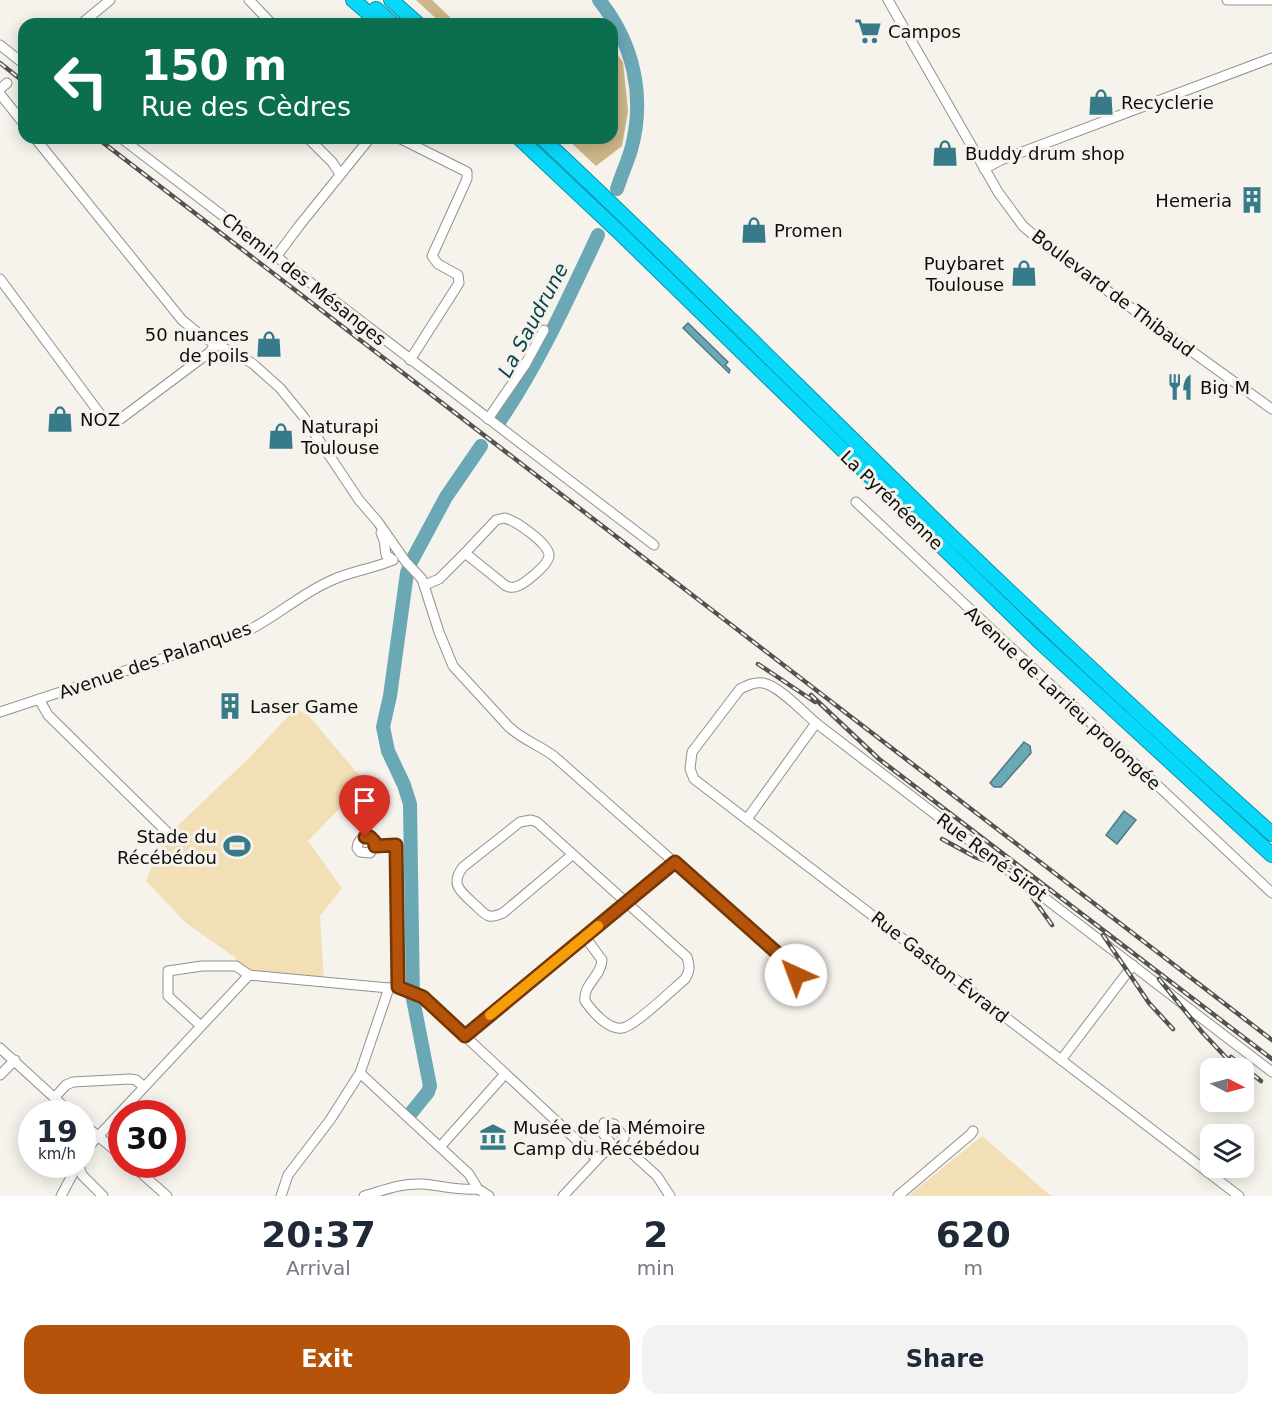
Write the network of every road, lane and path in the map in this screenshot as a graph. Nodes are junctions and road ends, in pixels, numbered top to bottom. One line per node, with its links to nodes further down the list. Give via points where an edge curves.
1 (110, 0): 9 (street)
2 (249, 0): 10 (street)
3 (353, 0): 11 (highway)
4 (366, 0): 12 (highway)
5 (391, 0): 13 (highway)
6 (888, 0): 26 (street, Boulevard de Thibaud)
7 (1227, 0): 8 (street)
8 (1272, 0)
9 (88, 18)
10 (266, 18)
11 (374, 18)
12 (386, 18)
13 (411, 18)
14 (0, 45): 16 (street)
15 (1272, 58): 26 (street)
16 (18, 59)
17 (0, 94): 18 (street)
18 (18, 116)
19 (40, 144): 31 (street, via 192,330)
20 (129, 144): 28 (street, Chemin des Mésanges)
21 (314, 144): 27 (street)
22 (365, 144): 27 (street)
23 (411, 144): 32 (street, via 467,171 467,180 432,256 458,275 459,283)
24 (525, 144): 49 (highway, La Pyrénéenne, via 1038,640)
25 (548, 144): 46 (highway, La Pyrénéenne, via 994,578)
26 (984, 169): 33 (street, Boulevard de Thibaud, via 1023,226 1045,245)
27 (340, 174): 28 (street)
28 (276, 257): 32 (street, Chemin des Mésanges)
29 (0, 279): 31 (street, via 106,422 115,423 210,352)
30 (544, 330): 34 (street)
31 (215, 344): 38 (street, via 252,363 280,388 378,522)
32 (410, 360): 34 (street, Chemin des Mésanges)
33 (1272, 409)
34 (488, 419): 36 (street, Chemin des Mésanges)
35 (856, 502): 51 (street, Avenue de Larrieu prolongée)
36 (654, 545)
37 (465, 553): 37 (street, via 513,588 546,564 549,554 547,546 512,519 504,518 496,520); 39 (street, via 439,579)
38 (392, 555): 39 (street, via 406,562); 40 (street, Avenue des Palanques, via 377,567 314,589 249,630)
39 (425, 585): 50 (street, via 453,666 517,735 555,757)
40 (39, 699): 41 (street, Avenue des Palanques); 45 (street, via 48,715)
41 (0, 712)
42 (716, 721): 43 (street, Rue René Sirot, via 741,689 765,683); 44 (street, Rue Gaston Évrard, via 692,752 690,769 694,779)
43 (816, 723): 44 (street); 54 (street, Rue René Sirot)
44 (747, 819): 62 (street, Rue Gaston Évrard)
45 (169, 834)
46 (1272, 834)
47 (375, 846): 57 (street, via 396,845)
48 (572, 855): 48 (street, via 537,822 526,820 463,867 456,883 483,912 496,916); 52 (street)
49 (1272, 855)
50 (675, 862): 52 (street); 56 (street, via 794,968)
51 (1272, 893)
52 (626, 902): 53 (street); 53 (street, via 687,957 690,965 685,979 629,1026 609,1026 585,1001 586,989 600,971 602,960)
53 (585, 937): 59 (street)
54 (1133, 965): 62 (street); 63 (street, Rue René Sirot)
55 (249, 975): 57 (street); 58 (street); 58 (street, via 236,966 168,971 168,996)
56 (796, 975)
57 (398, 989): 59 (street, via 423,997); 64 (street)
58 (201, 1026): 67 (street)
59 (465, 1036): 65 (street)
60 (0, 1048): 61 (street)
61 (15, 1060): 66 (street); 68 (street)
62 (1061, 1060): 90 (street, Rue Gaston Évrard)
63 (1272, 1072)
64 (360, 1073): 75 (street); 84 (street, via 288,1175)
65 (506, 1074): 75 (street); 76 (street)
66 (0, 1076)
67 (144, 1087): 68 (street, via 130,1079 73,1082); 72 (street)
68 (55, 1097): 69 (street)
69 (58, 1100)
70 (973, 1131): 89 (street)
71 (96, 1134): 72 (street)
72 (99, 1136): 73 (street); 74 (street)
73 (96, 1140)
74 (108, 1144)
75 (440, 1147): 80 (street, via 469,1174)
76 (597, 1160): 87 (street); 88 (street, via 607,1149 626,1148 657,1176)
77 (71, 1178): 81 (street)
78 (85, 1178): 82 (street)
79 (147, 1178): 83 (street)
80 (478, 1189): 85 (street, via 399,1185); 86 (street)
81 (61, 1196)
82 (103, 1196)
83 (167, 1196)
84 (281, 1196)
85 (364, 1196)
86 (489, 1196)
87 (563, 1196)
88 (670, 1196)
89 (898, 1196)
90 (1239, 1196)

